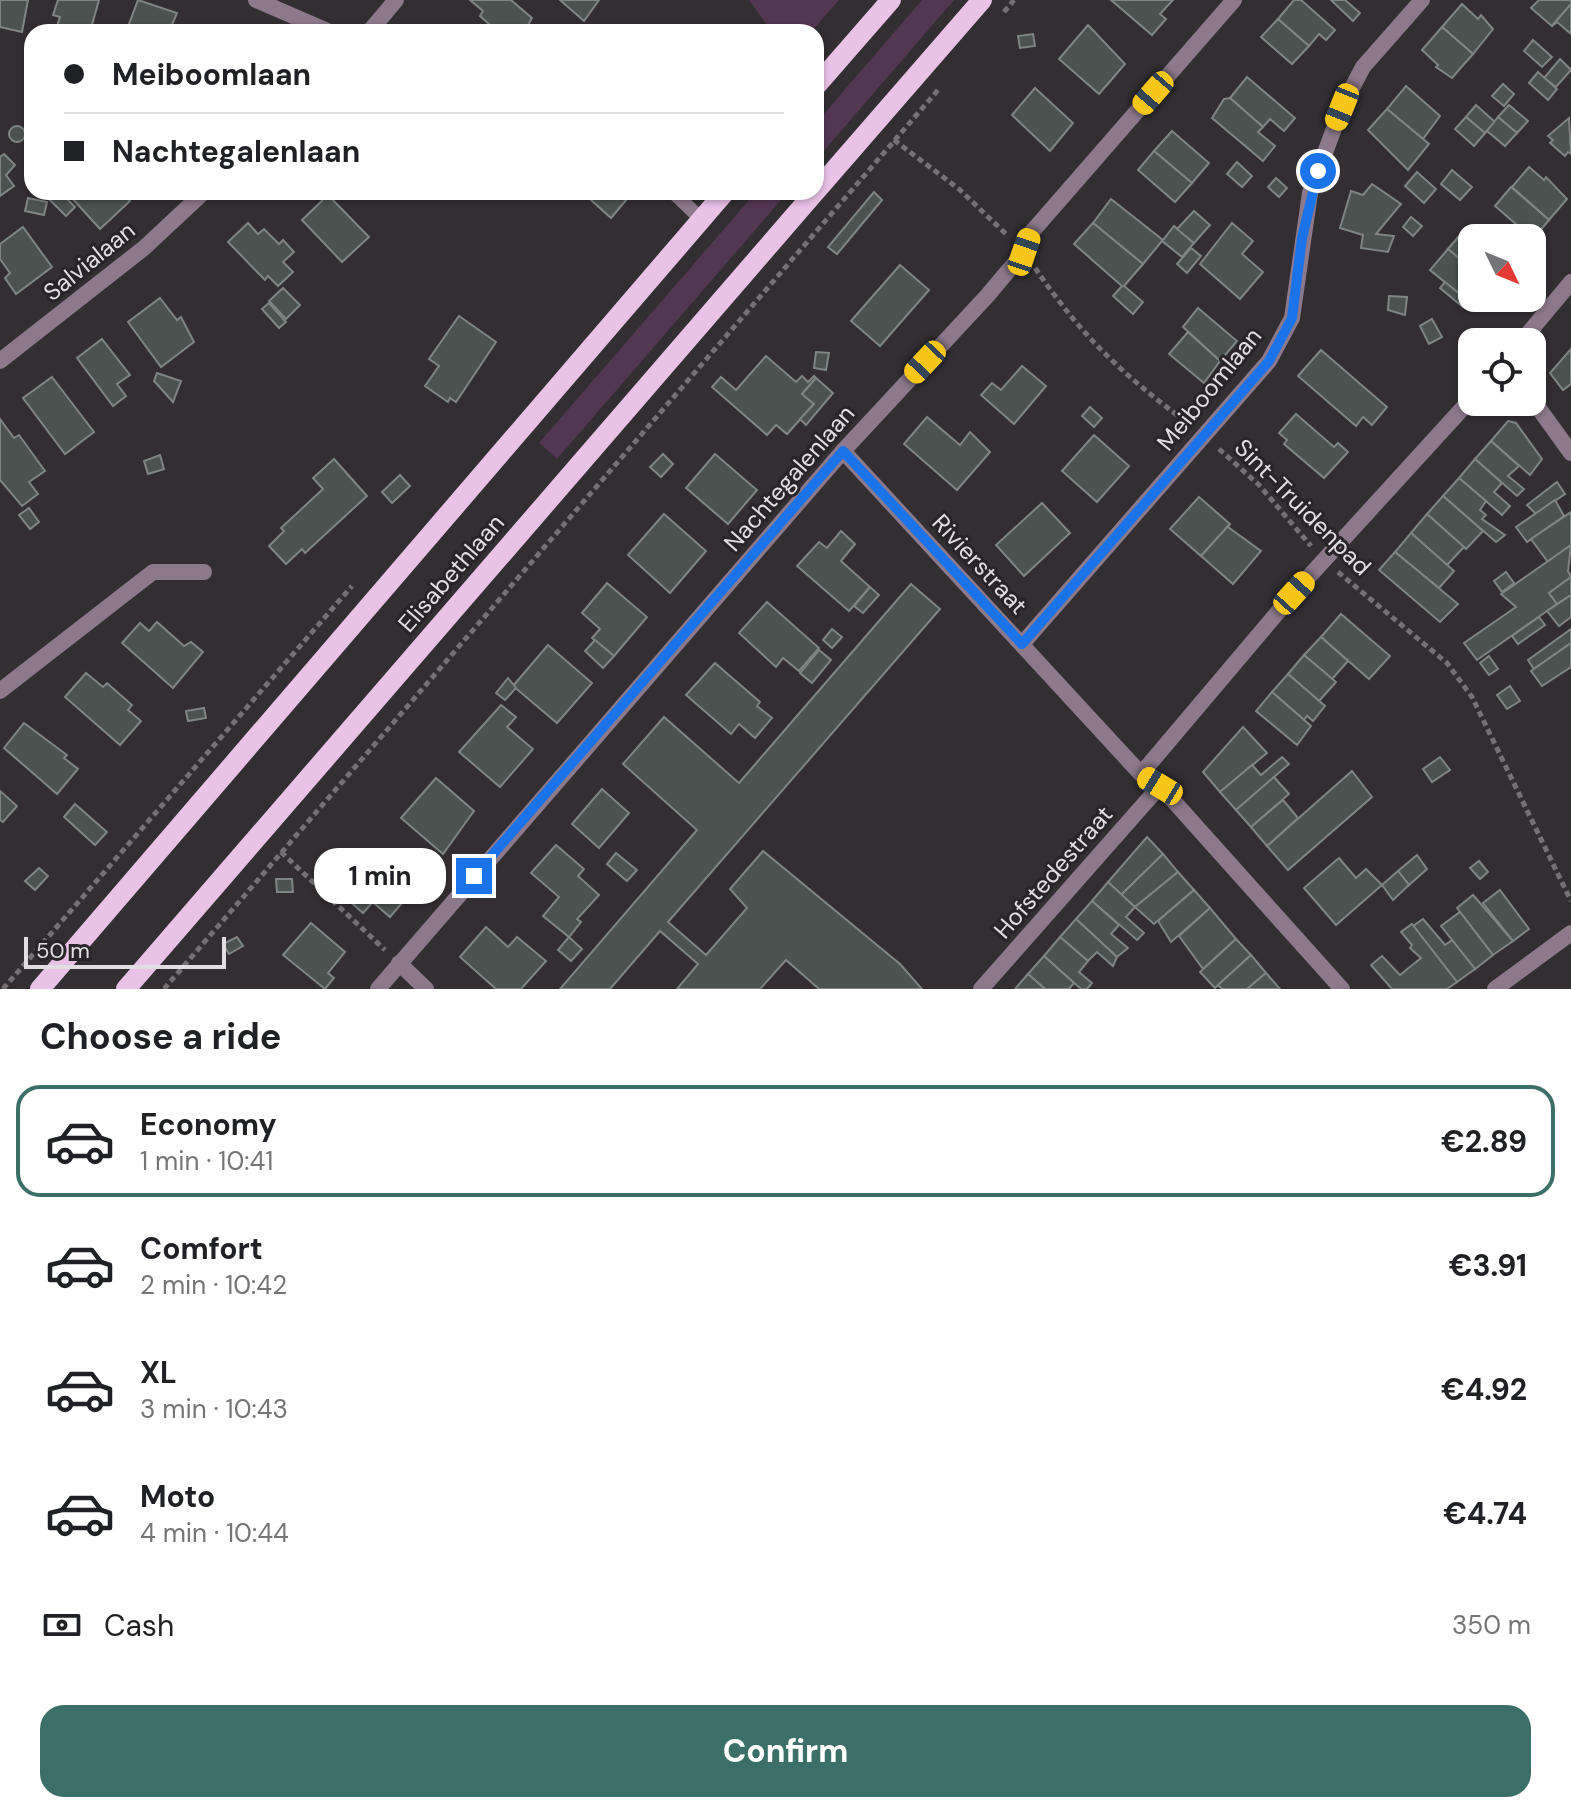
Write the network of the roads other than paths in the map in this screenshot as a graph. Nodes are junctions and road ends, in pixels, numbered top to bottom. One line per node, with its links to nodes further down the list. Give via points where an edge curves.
1 (256, 0): 7 (street)
2 (396, 0): 8 (street)
3 (891, 0): 9 (main road)
4 (982, 0): 10 (main road, Elisabethlaan)
5 (1234, 0): 21 (street, Nachtegalenlaan, via 1030,234 1024,252)
6 (1422, 0): 24 (street, Meiboomlaan, via 1363,67 1342,107 1310,193 1292,318 1269,361)
7 (312, 24)
8 (376, 24)
9 (824, 77)
10 (824, 183)
11 (195, 200): 18 (street, Salvialaan, via 132,259)
12 (681, 200): 15 (lane)
13 (718, 200): 15 (main road, Elisabethlaan)
14 (809, 200): 31 (main road, Elisabethlaan)
15 (702, 220): 30 (main road, Elisabethlaan)
16 (1571, 282): 17 (street)
17 (1533, 328)
18 (2, 354)
19 (1458, 413): 26 (street)
20 (1544, 416): 22 (street)
21 (843, 451): 24 (street, Rivierstraat); 29 (street, Nachtegalenlaan)
22 (1571, 453)
23 (204, 572): 25 (street, via 153,572)
24 (1022, 644): 26 (street, Rivierstraat)
25 (0, 691)
26 (1141, 774): 27 (street, Rivierstraat)
27 (1160, 786): 34 (street, Hofstedestraat); 35 (street, Rivierstraat)
28 (1571, 933): 36 (street)
29 (399, 963): 32 (street, Nachtegalenlaan); 33 (street)
30 (40, 989)
31 (126, 989)
32 (378, 989)
33 (426, 989)
34 (981, 989)
35 (1342, 989)
36 (1495, 989)

